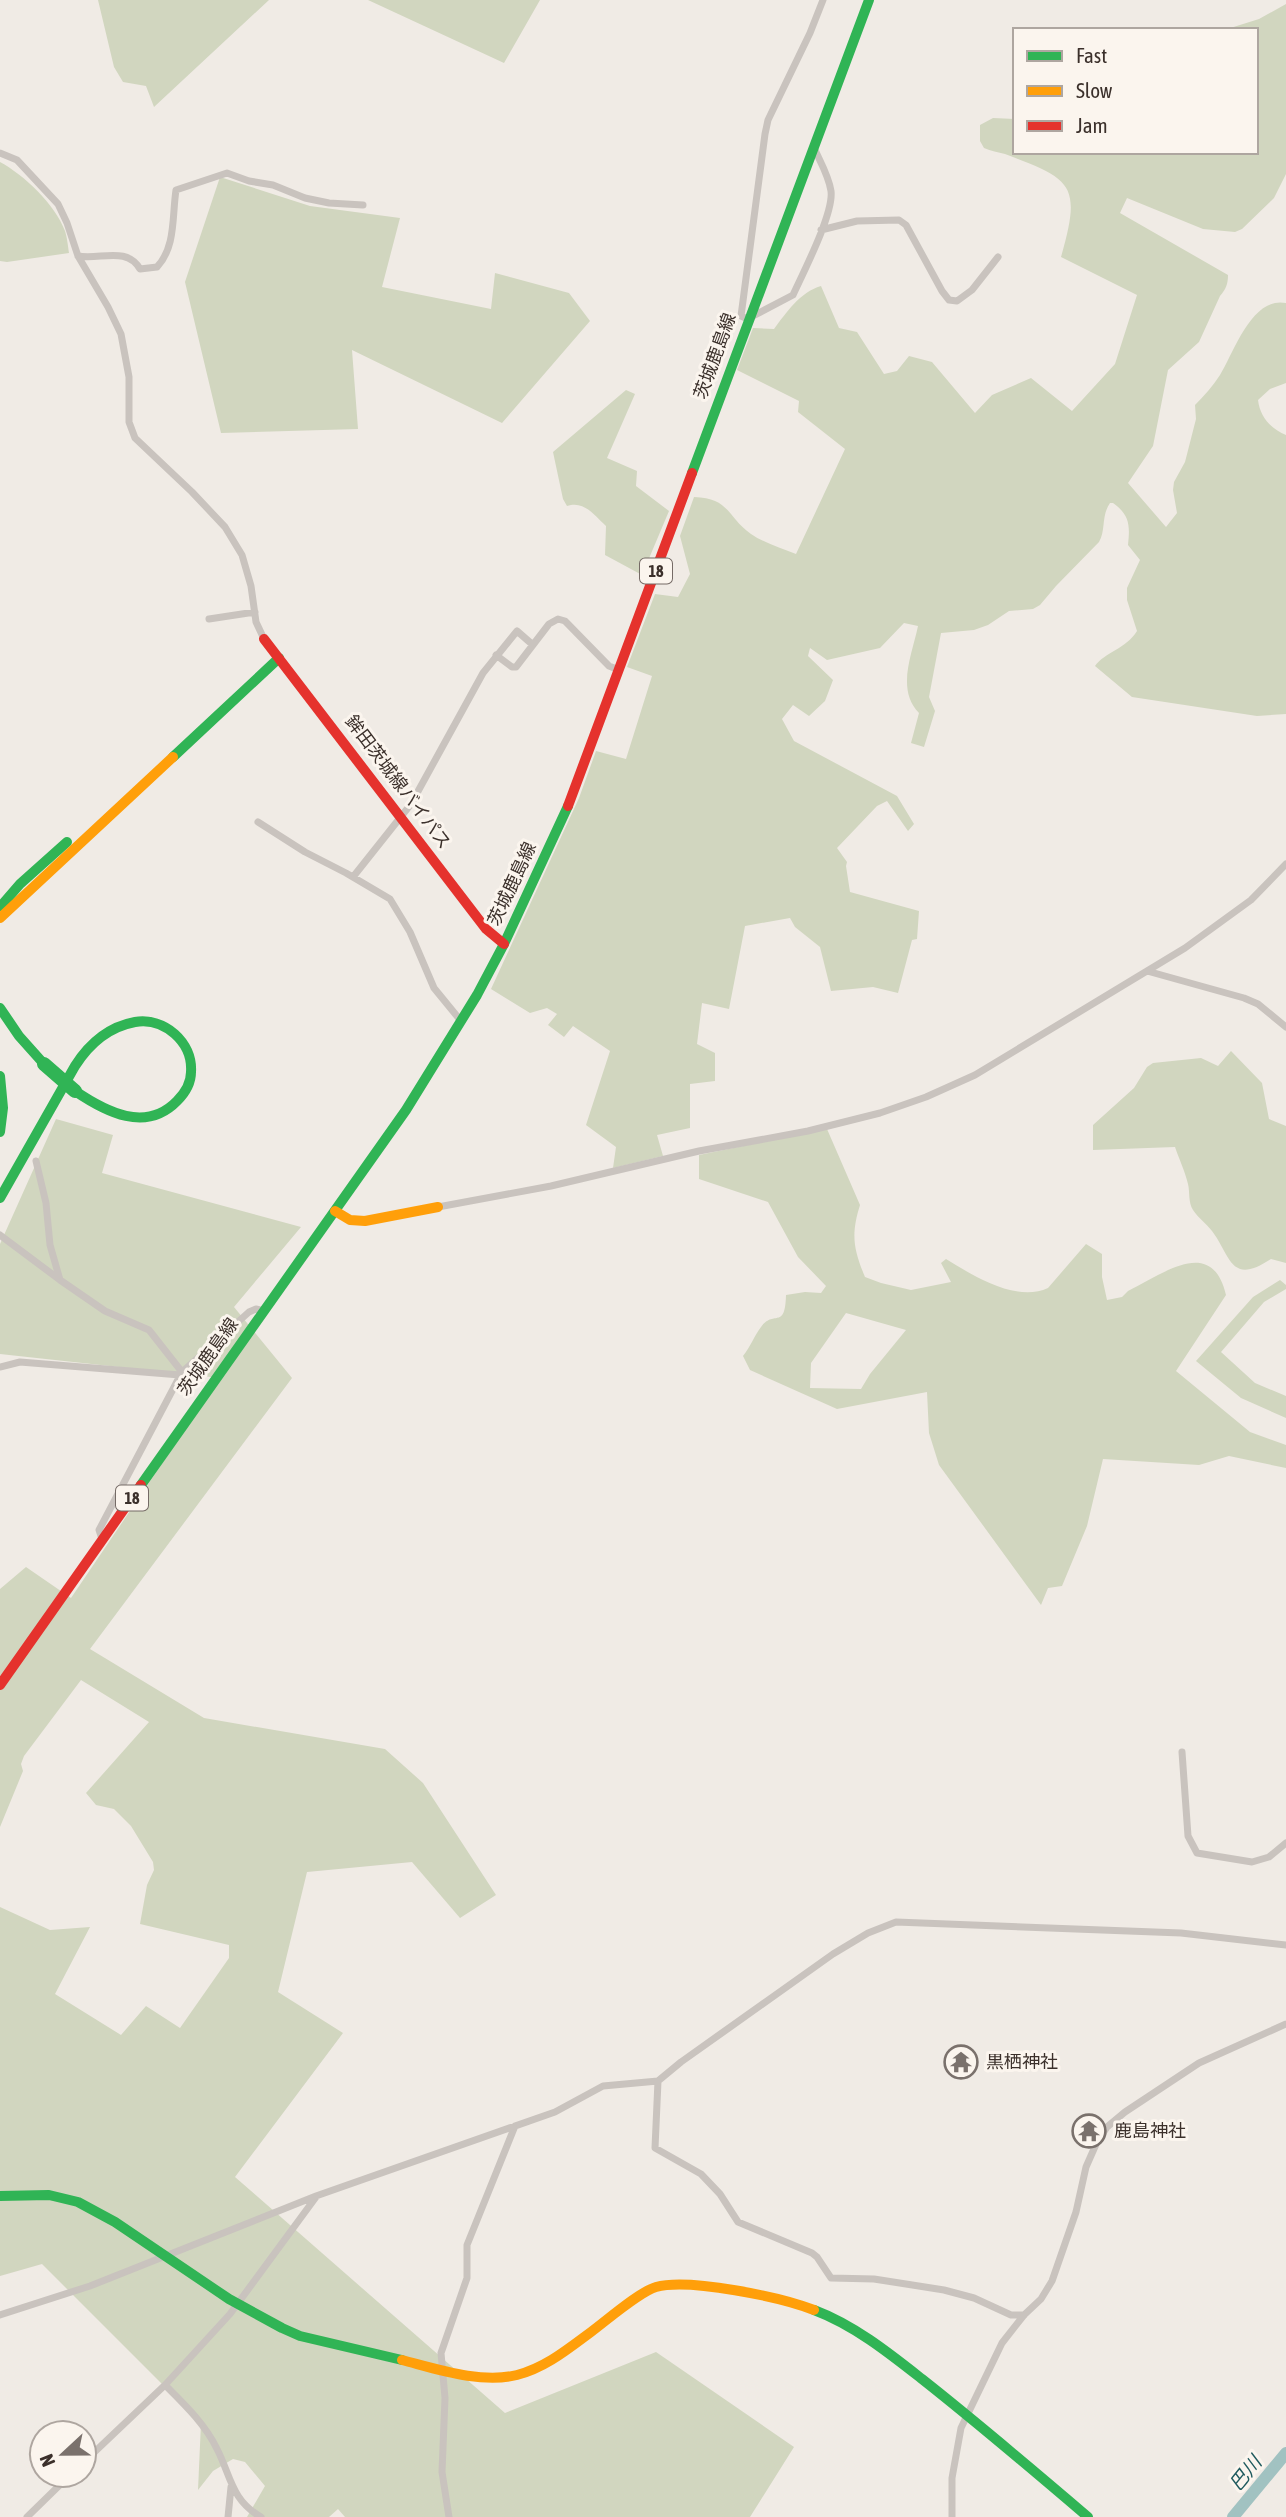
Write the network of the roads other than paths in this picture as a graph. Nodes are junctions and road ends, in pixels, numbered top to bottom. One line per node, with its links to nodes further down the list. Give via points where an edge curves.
1 (823, 0): 9 (street, via 768,120 741,316)
2 (869, 0): 3 (main road, 茨城鹿島線 / 18)
3 (814, 149): 6 (street, via 831,192); 9 (main road, 茨城鹿島線 / 18)
4 (0, 153): 7 (street, via 16,160 58,204)
5 (363, 205): 7 (street, via 305,198 227,173 176,190 167,257 157,267 139,269 122,254)
6 (821, 230): 8 (street, via 858,221 899,219 949,300 957,301 972,290); 9 (street, via 793,295)
7 (78, 256): 10 (street, via 121,334 135,438 226,527 242,555)
8 (998, 257)
9 (750, 318): 16 (main road, 茨城鹿島線 / 18)
10 (255, 611): 11 (street); 12 (street)
11 (209, 619)
12 (264, 639): 15 (main road, 鉾田茨城線バイパス)
13 (533, 645): 14 (street, via 514,668); 14 (street, via 517,631); 16 (street, via 554,620 562,620 608,666)
14 (496, 655): 18 (street)
15 (279, 658): 17 (main road); 18 (main road, 鉾田茨城線バイパス)
16 (619, 670): 24 (main road, 茨城鹿島線 / 18, via 561,824)
17 (151, 777): 22 (main road, via 69,841); 23 (main road)
18 (401, 817): 21 (street); 24 (main road, 鉾田茨城線バイパス, via 486,929)
19 (258, 822): 21 (street)
20 (1286, 864): 25 (street, via 1233,914)
21 (352, 877): 27 (street, via 390,899 434,988)
22 (0, 907)
23 (0, 918)
24 (504, 944): 27 (main road, 茨城鹿島線 / 18)
25 (1147, 971): 28 (street, via 1244,998); 33 (street, via 965,1080 911,1103 808,1131)
26 (0, 1008): 32 (main road, bridge, via 44,1064 75,1091 114,1114 129,1118 158,1115 172,1107 191,1077 182,1041 160,1024 132,1022 103,1035 78,1060)
27 (461, 1022): 34 (main road, 茨城鹿島線 / 18)
28 (1286, 1027)
29 (0, 1076): 30 (main road, via 4,1108)
30 (0, 1132)
31 (36, 1161): 36 (street)
32 (0, 1198)
33 (438, 1207): 34 (main road, via 365,1221 350,1220)
34 (335, 1211): 37 (main road, 茨城鹿島線 / 18)
35 (0, 1235): 36 (street)
36 (60, 1280): 39 (street, via 105,1311 149,1329)
37 (264, 1311): 39 (street, via 249,1312); 40 (main road, 茨城鹿島線 / 18)
38 (0, 1367): 39 (street, via 20,1362)
39 (181, 1374): 40 (street, via 99,1530)
40 (102, 1539): 41 (main road, 茨城鹿島線 / 18)
41 (0, 1685)
42 (1182, 1752): 43 (street, via 1188,1836 1197,1853 1252,1862 1269,1857)
43 (1286, 1843)
44 (1286, 1945): 46 (street, via 1181,1933 897,1922 833,1954)
45 (1286, 2024): 53 (street, via 1199,2063 1107,2127 1086,2167 1052,2281)
46 (658, 2081): 47 (street, via 603,2086 555,2112); 53 (street, via 655,2148 701,2174 738,2222 812,2253 831,2278 874,2279 957,2292 1011,2315)
47 (514, 2126): 49 (street); 54 (street, via 467,2245 467,2278 441,2353)
48 (0, 2196): 50 (main road, via 62,2197 124,2226)
49 (316, 2196): 50 (street); 51 (street)
50 (166, 2257): 51 (main road); 52 (street)
51 (238, 2304): 54 (main road, via 300,2336); 55 (street)
52 (0, 2315)
53 (1024, 2315): 56 (street, via 992,2362)
54 (441, 2370): 56 (main road, via 494,2377 534,2370 656,2287 694,2285 804,2306 835,2318); 63 (street, via 445,2398 442,2472)
55 (165, 2385): 57 (street); 58 (street, via 197,2418 217,2448)
56 (968, 2415): 64 (street, via 954,2456); 65 (main road)
57 (98, 2449)
58 (231, 2486): 61 (street); 62 (street, via 243,2504)
59 (56, 2489): 60 (street)
60 (27, 2517)
61 (228, 2517)
62 (261, 2517)
63 (449, 2517)
64 (952, 2517)
65 (1088, 2517)

